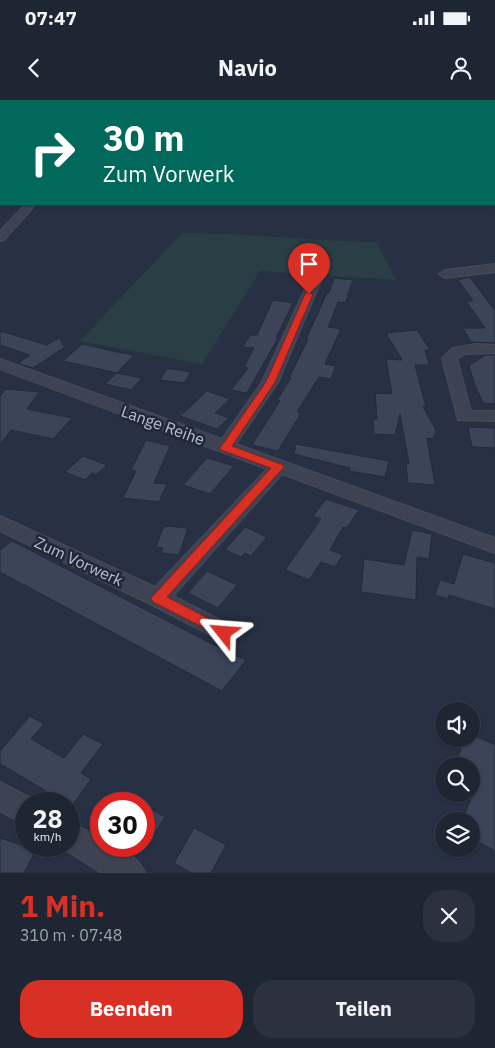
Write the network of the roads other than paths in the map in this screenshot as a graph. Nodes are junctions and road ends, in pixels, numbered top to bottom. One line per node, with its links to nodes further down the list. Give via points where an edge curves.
1 (30, 205): 2 (street)
2 (0, 238)
3 (495, 268): 4 (street)
4 (446, 274)
5 (317, 276): 9 (street, via 270,382)
6 (495, 349): 8 (street, via 461,350 449,358 464,416)
7 (0, 364): 9 (street, Lange Reihe)
8 (495, 416)
9 (225, 448): 10 (street, Lange Reihe)
10 (279, 467): 12 (street, Lange Reihe); 13 (street)
11 (0, 523): 13 (street, Zum Vorwerk)
12 (495, 546)
13 (158, 598): 14 (street, Zum Vorwerk)
14 (224, 633)
15 (0, 795): 16 (street)
16 (15, 804)
17 (80, 843): 18 (street)
18 (130, 873)

